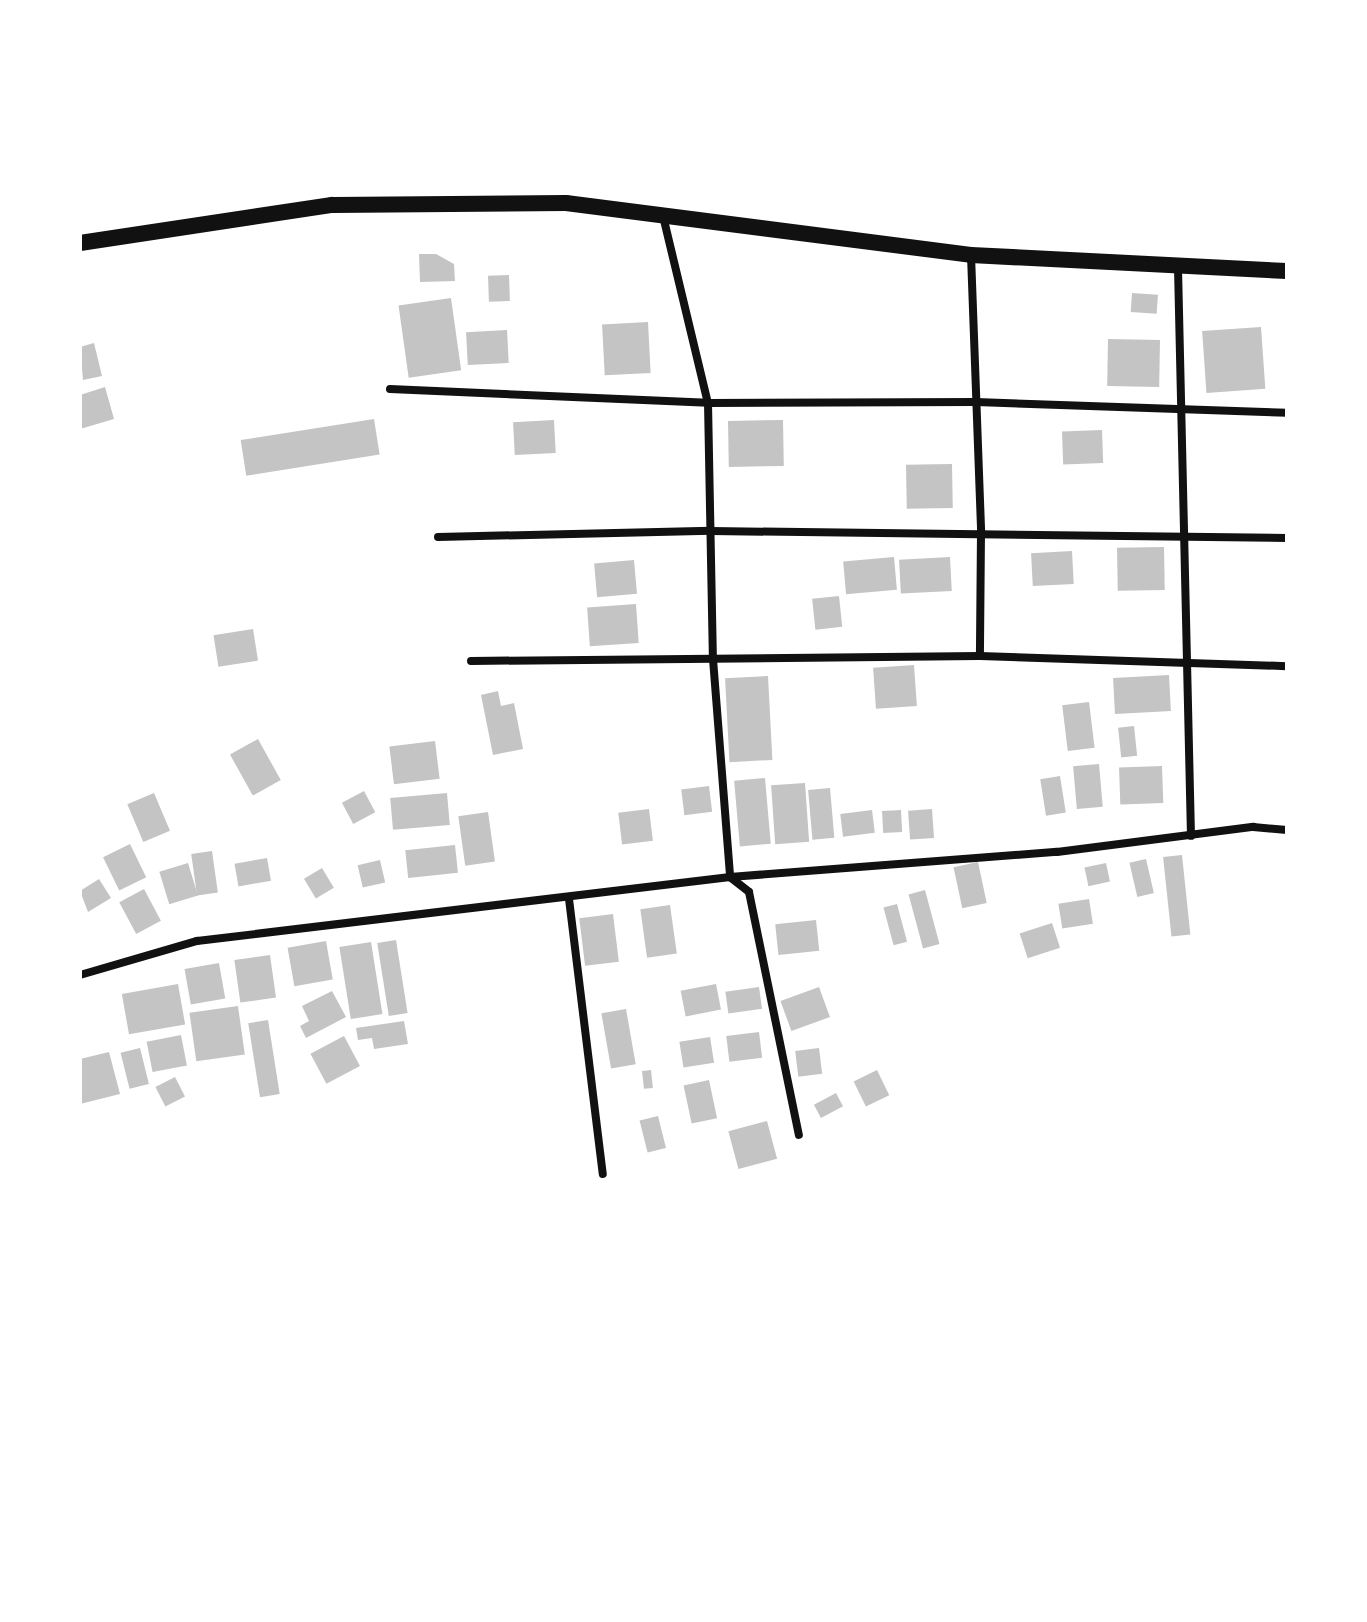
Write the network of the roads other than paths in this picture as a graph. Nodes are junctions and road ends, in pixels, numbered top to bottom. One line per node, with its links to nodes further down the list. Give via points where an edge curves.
1 (663, 216): 2 (main road, via 566,203 332,205); 3 (main road); 8 (street)
2 (80, 243)
3 (971, 255): 4 (main road); 7 (street)
4 (1178, 268): 5 (main road); 9 (street)
5 (1287, 271)
6 (390, 389): 8 (street)
7 (976, 402): 8 (street); 9 (street); 12 (street)
8 (708, 403): 11 (street)
9 (1185, 407): 10 (street); 13 (street)
10 (1287, 413)
11 (711, 531): 12 (street); 14 (street); 17 (street)
12 (981, 532): 13 (street); 16 (street)
13 (1187, 535): 15 (street); 18 (street)
14 (438, 537)
15 (1287, 538)
16 (980, 656): 17 (street); 18 (street)
17 (713, 659): 19 (street); 23 (street)
18 (1189, 660): 20 (street); 22 (street)
19 (471, 661)
20 (1287, 666)
21 (1287, 830): 22 (street, via 1253,827)
22 (1191, 836): 23 (street, via 1057,852)
23 (730, 877): 24 (street); 26 (street, via 749,892)
24 (569, 899): 25 (street, via 197,941); 27 (street)
25 (80, 975)
26 (799, 1135)
27 (603, 1174)

